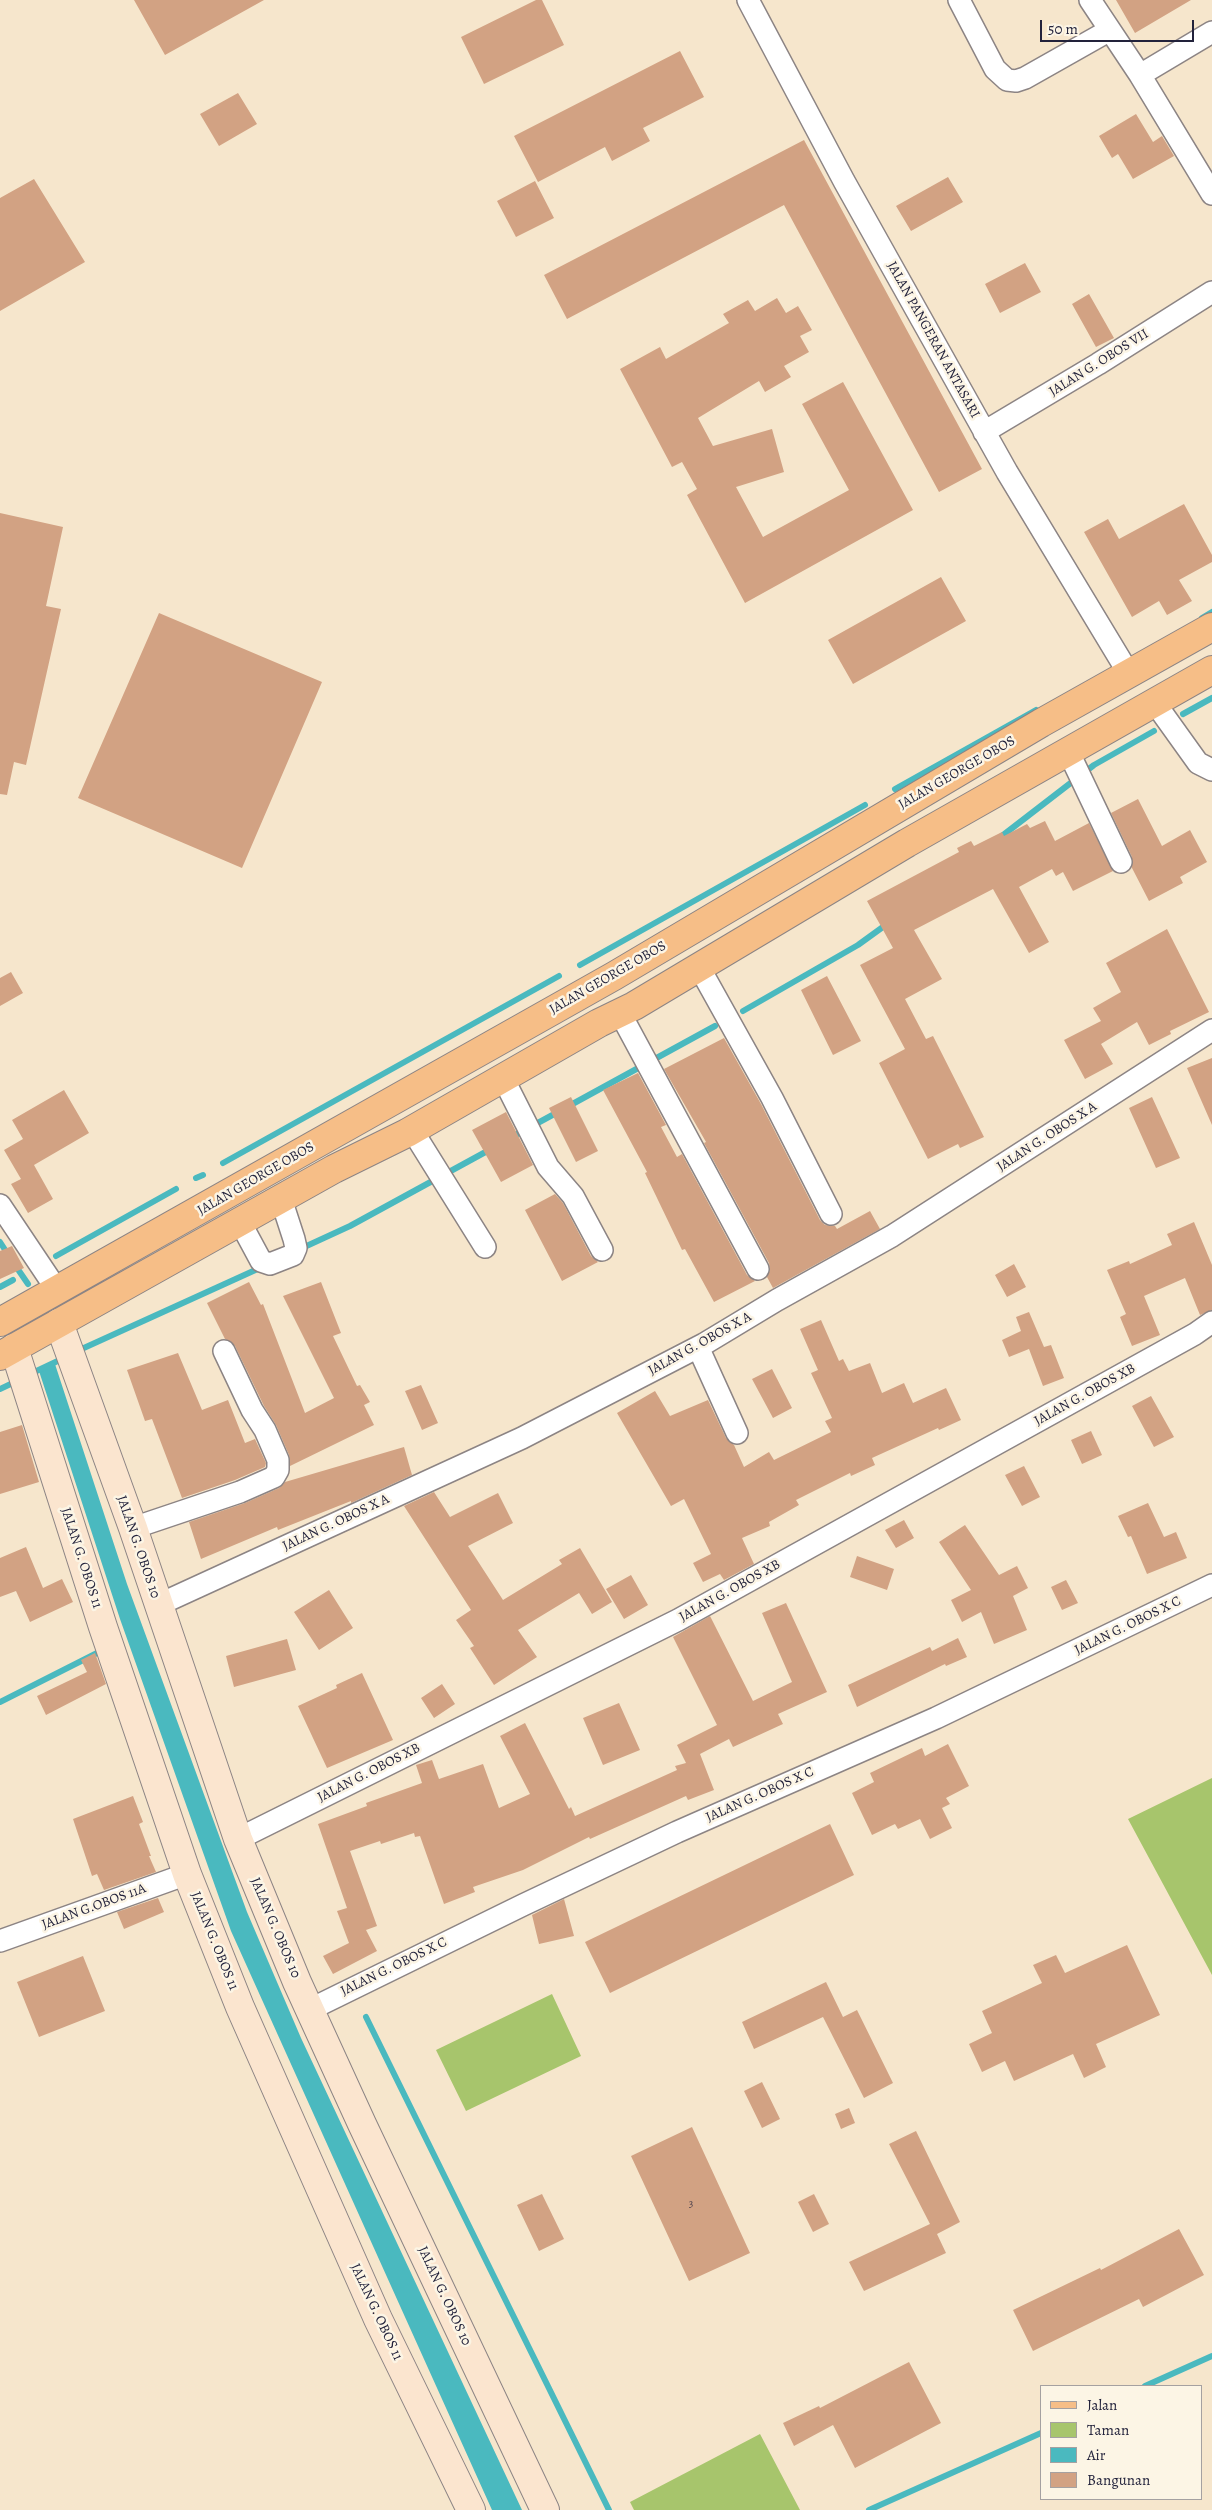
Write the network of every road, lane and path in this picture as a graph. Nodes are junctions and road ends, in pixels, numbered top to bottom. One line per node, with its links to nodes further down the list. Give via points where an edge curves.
1 (748, 0): 9 (street, JALAN PANGERAN ANTASARI, via 844,181)
2 (959, 0): 4 (street, via 995,69 1008,80 1025,78)
3 (1090, 0): 4 (street)
4 (1110, 30): 6 (street)
5 (1212, 32): 6 (street)
6 (1140, 75): 7 (street)
7 (1212, 194)
8 (1212, 292): 9 (street, JALAN G. OBOS VII)
9 (984, 432): 12 (street, JALAN PANGERAN ANTASARI)
10 (1212, 627): 12 (main road, JALAN GEORGE OBOS)
11 (1212, 670): 13 (main road, JALAN GEORGE OBOS)
12 (1129, 674): 29 (main road, JALAN GEORGE OBOS, via 614,976)
13 (1155, 703): 14 (main road, JALAN GEORGE OBOS); 15 (street, via 1198,763)
14 (1068, 753): 16 (street); 17 (main road, JALAN GEORGE OBOS, via 907,843)
15 (1212, 770)
16 (1121, 862)
17 (698, 967): 18 (main road, JALAN GEORGE OBOS); 24 (street, via 772,1098)
18 (620, 1013): 20 (main road, JALAN GEORGE OBOS); 28 (street)
19 (1212, 1030): 33 (street, JALAN G. OBOS X A, via 892,1236)
20 (503, 1078): 21 (main road, JALAN GEORGE OBOS); 27 (street, via 548,1167 573,1196)
21 (412, 1130): 22 (main road, JALAN GEORGE OBOS); 26 (street)
22 (280, 1199): 25 (main road, JALAN GEORGE OBOS); 25 (street, via 294,1239 296,1248 293,1255 270,1264 261,1261)
23 (0, 1205): 29 (street)
24 (831, 1214)
25 (240, 1222): 32 (main road, JALAN GEORGE OBOS)
26 (486, 1247)
27 (602, 1250)
28 (758, 1270)
29 (57, 1290): 30 (main road, JALAN GEORGE OBOS)
30 (0, 1322)
31 (1212, 1322): 40 (street, JALAN G. OBOS XB, via 678,1620)
32 (67, 1343): 35 (main road, JALAN GEORGE OBOS); 37 (street, JALAN G. OBOS 10)
33 (698, 1347): 36 (street); 39 (street, JALAN G. OBOS X A, via 522,1438)
34 (224, 1351): 37 (street, via 265,1430 278,1460 278,1470 274,1477 240,1492)
35 (15, 1363): 41 (street, JALAN G. OBOS 11)
36 (737, 1433)
37 (133, 1528): 39 (street, JALAN G. OBOS 10)
38 (1212, 1585): 43 (street, JALAN G. OBOS X C, via 936,1718 677,1832)
39 (158, 1605): 40 (street, JALAN G. OBOS 10)
40 (238, 1839): 43 (street, JALAN G. OBOS 10)
41 (187, 1874): 42 (street, JALAN G.OBOS 11A); 44 (street, JALAN G. OBOS 11, via 240,2007 378,2319)
42 (0, 1940)
43 (310, 2009): 45 (street, JALAN G. OBOS 10)
44 (472, 2510)
45 (545, 2510)

